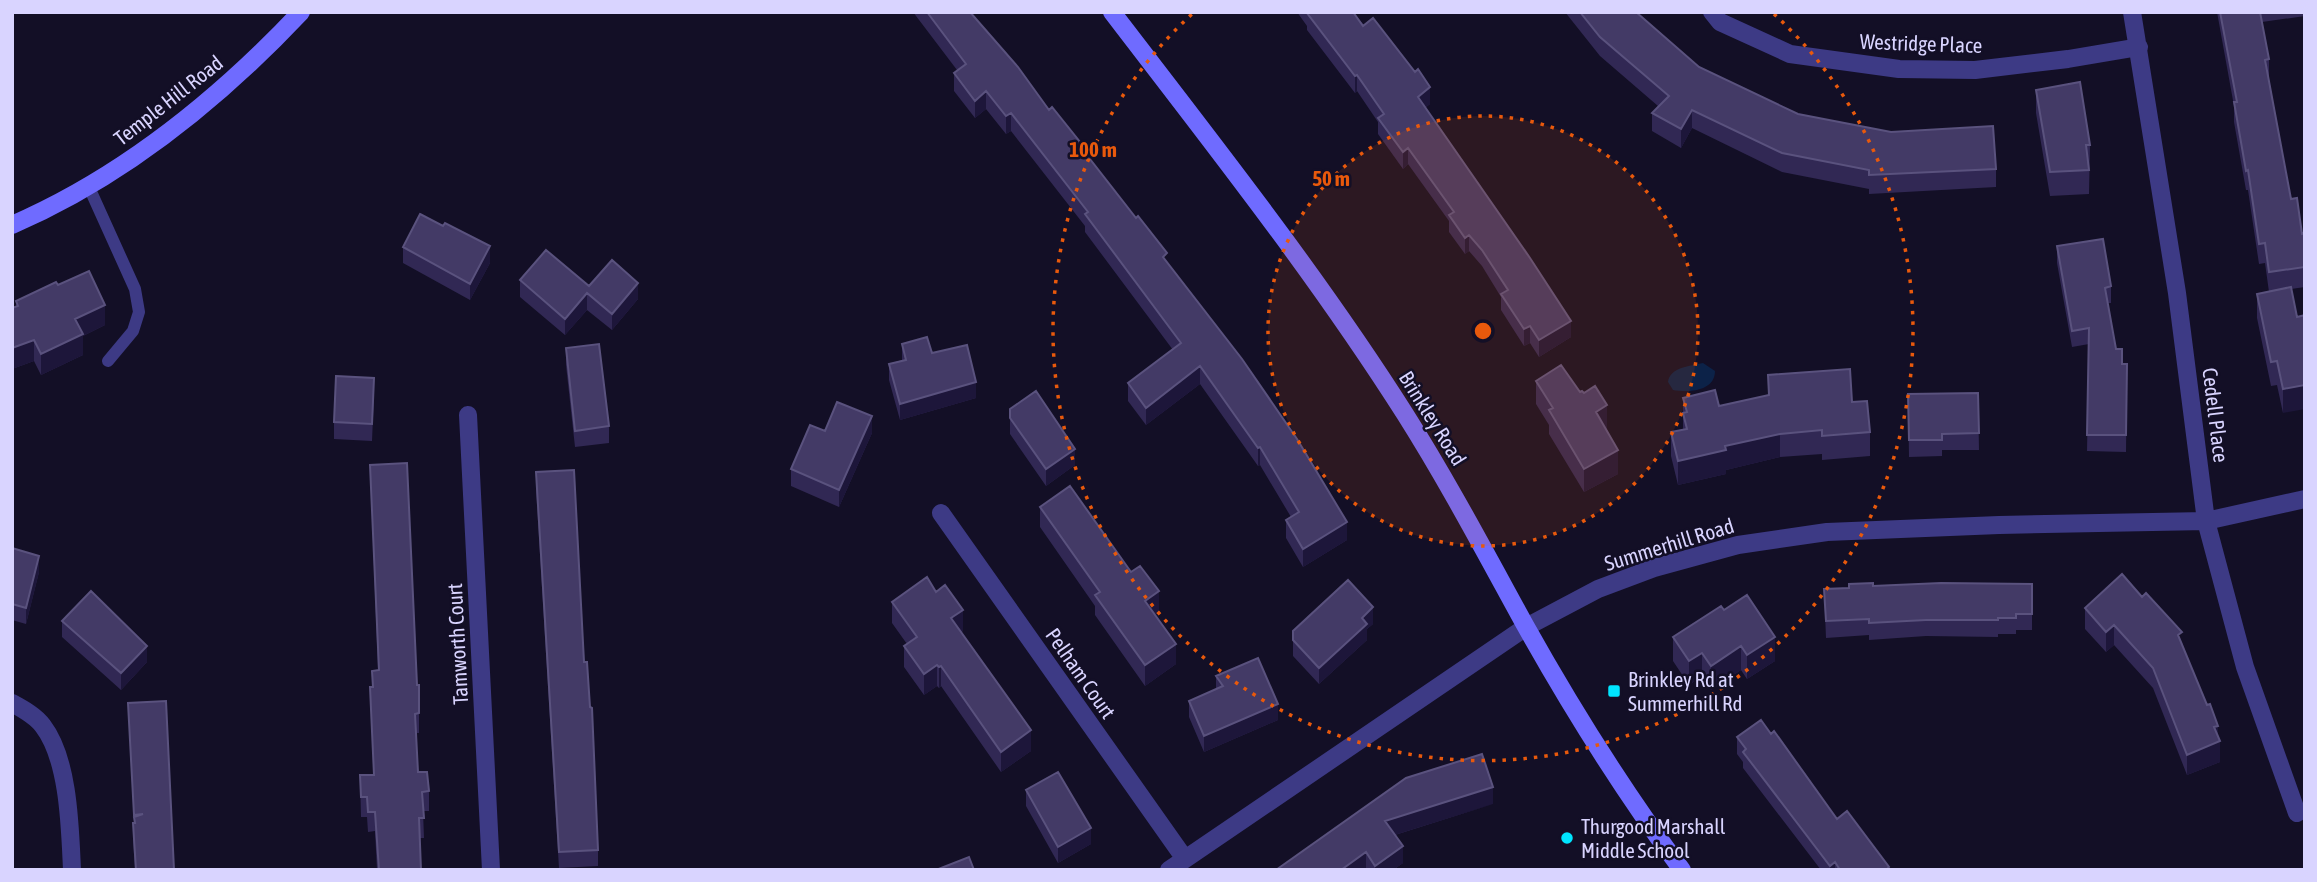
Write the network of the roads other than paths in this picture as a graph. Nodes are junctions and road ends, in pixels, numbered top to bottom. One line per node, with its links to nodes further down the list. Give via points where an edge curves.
1 (301, 12): 6 (main road, Temple Hill Road, via 229,83 158,142)
2 (1112, 12): 13 (main road, Brinkley Road, via 1293,248 1365,351 1448,485)
3 (1712, 12): 5 (street, Westridge Place, via 1720,22 1790,54 1899,69 1975,70)
4 (2132, 12): 5 (street, Cedell Place)
5 (2139, 47): 12 (street, Cedell Place)
6 (88, 185): 7 (main road, Temple Hill Road); 8 (lane, via 135,289 139,312 133,331)
7 (12, 225)
8 (108, 361)
9 (468, 415): 18 (street, Tamworth Court)
10 (2305, 499): 12 (street, Summerhill Road)
11 (941, 513): 16 (street, Pelham Court)
12 (2206, 520): 13 (street, Summerhill Road, via 1827,532 1765,541 1654,568 1598,589); 15 (street, Cedell Place, via 2245,667)
13 (1526, 627): 16 (street, Summerhill Road); 20 (main road, Brinkley Road)
14 (12, 703): 17 (street, via 41,723 54,749 68,816)
15 (2297, 813)
16 (1185, 859): 19 (street, Summerhill Road)
17 (72, 870)
18 (491, 870)
19 (1169, 870)
20 (1682, 870)

